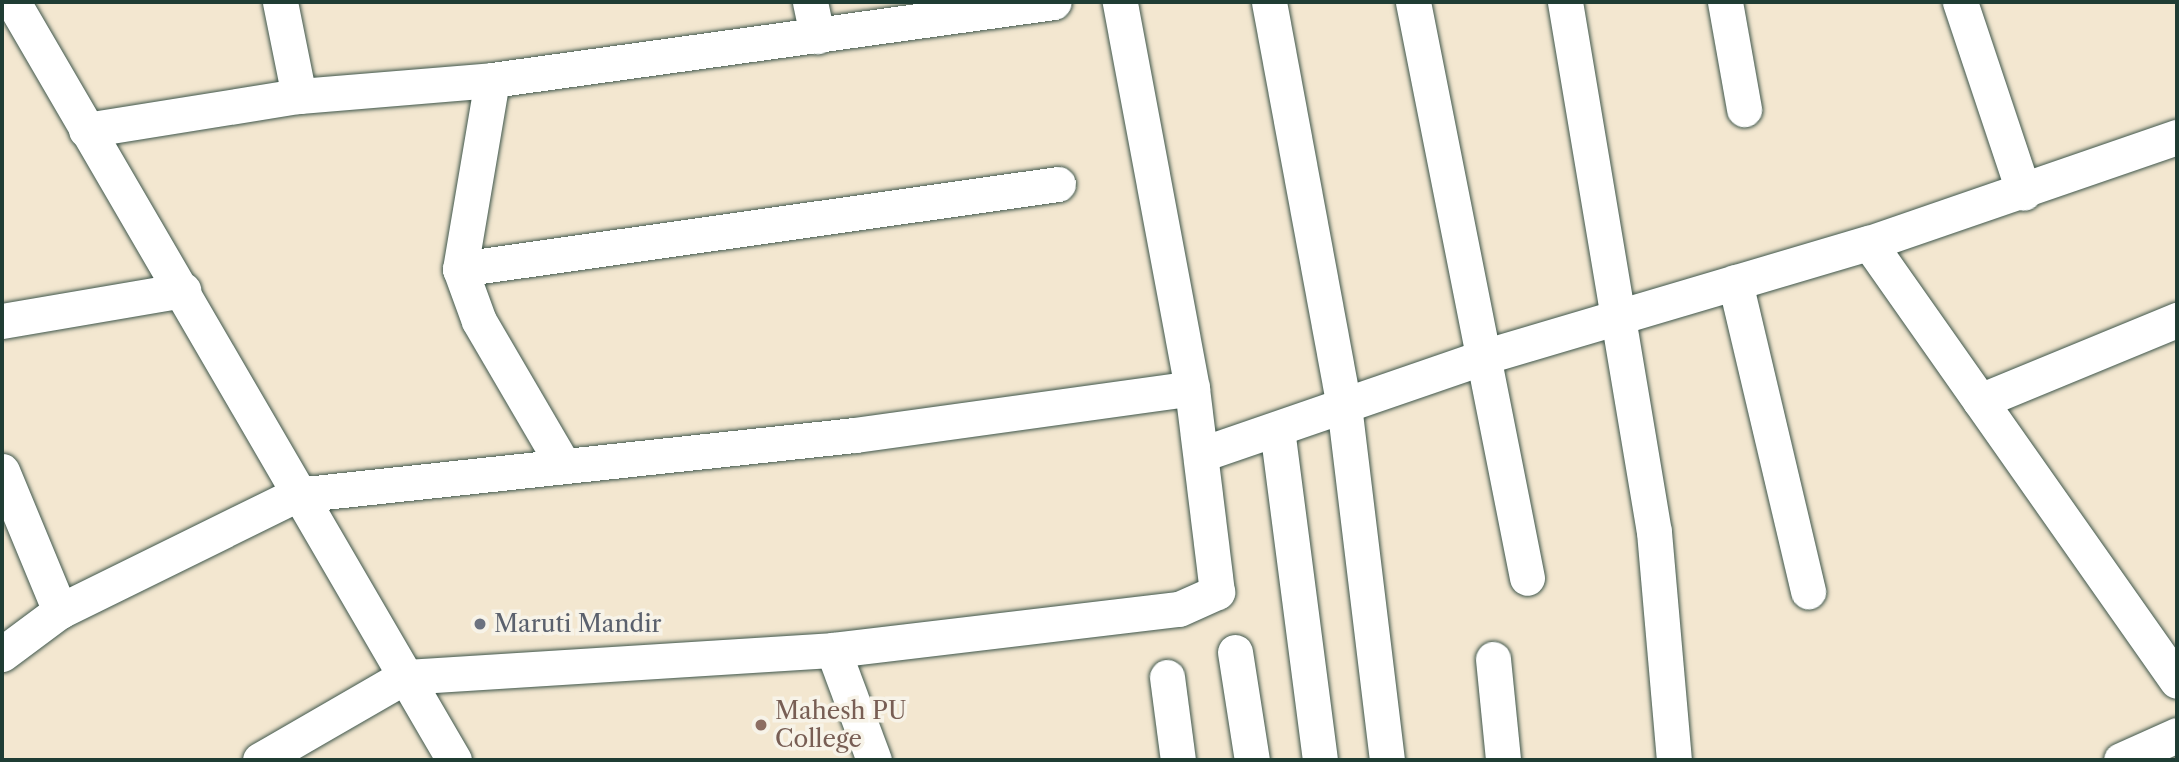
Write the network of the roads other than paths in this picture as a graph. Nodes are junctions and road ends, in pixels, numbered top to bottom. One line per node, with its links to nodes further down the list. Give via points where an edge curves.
1 (13, 2): 15 (street)
2 (280, 2): 13 (street)
3 (810, 2): 11 (street)
4 (1054, 2): 11 (street)
5 (1121, 2): 27 (street)
6 (1269, 2): 29 (street)
7 (1413, 2): 26 (street)
8 (1564, 2): 23 (street)
9 (1725, 2): 14 (street)
10 (1968, 4): 18 (street)
11 (817, 36): 12 (street)
12 (492, 80): 13 (street); 20 (street)
13 (299, 96): 15 (street)
14 (1744, 109)
15 (86, 130): 22 (street)
16 (2177, 137): 18 (street)
17 (1058, 184): 20 (street)
18 (2024, 193): 19 (street)
19 (1869, 243): 21 (street); 28 (street)
20 (460, 269): 32 (street, via 479,321)
21 (1735, 282): 23 (street); 36 (street)
22 (183, 290): 25 (street); 34 (street)
23 (1619, 317): 26 (street); 54 (street, via 1654,532)
24 (2177, 320): 28 (street)
25 (2, 321)
26 (1483, 357): 29 (street); 35 (street)
27 (1192, 388): 31 (street); 32 (street, via 855,435)
28 (1980, 401): 44 (street)
29 (1344, 405): 30 (street); 52 (street)
30 (1277, 429): 31 (street); 51 (street)
31 (1202, 454): 38 (street, via 1219,576 1217,592 1205,601)
32 (562, 463): 34 (street)
33 (2, 471): 37 (street)
34 (296, 495): 37 (street); 42 (street)
35 (1527, 578)
36 (1808, 591)
37 (60, 611): 40 (street)
38 (833, 650): 42 (street); 48 (street)
39 (1235, 652): 50 (street)
40 (2, 653)
41 (1493, 659): 53 (street)
42 (404, 677): 46 (street); 47 (street)
43 (1167, 677): 49 (street)
44 (2177, 681)
45 (2177, 735): 55 (street)
46 (260, 760)
47 (454, 760)
48 (874, 760)
49 (1178, 760)
50 (1252, 760)
51 (1320, 760)
52 (1387, 760)
53 (1503, 760)
54 (1674, 760)
55 (2121, 760)

